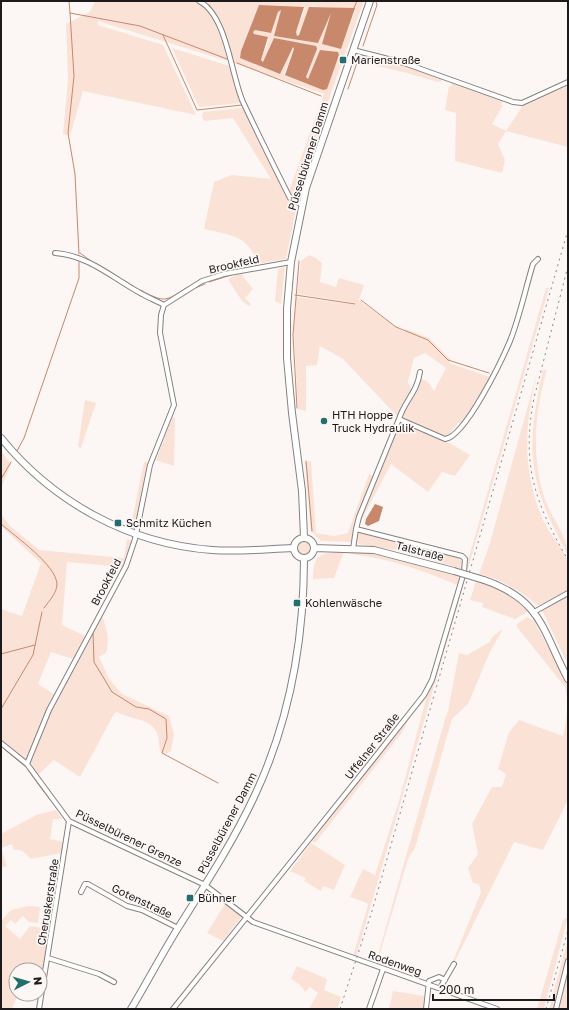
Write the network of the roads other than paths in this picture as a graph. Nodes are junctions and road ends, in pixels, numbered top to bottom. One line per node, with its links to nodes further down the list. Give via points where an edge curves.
1 (199, 1): 5 (street, via 210,9 218,25 231,55 242,100 290,198)
2 (370, 1): 3 (main road, Püsselbürener Damm)
3 (353, 50): 4 (street, via 404,63 513,102 522,102); 5 (main road, Püsselbürener Damm, via 314,162)
4 (568, 82)
5 (302, 205): 8 (main road, Püsselbürener Damm)
6 (56, 253): 9 (street, via 84,260)
7 (538, 259): 11 (street, via 533,264 510,341 480,402 457,433 446,439)
8 (291, 262): 9 (street, Brookfeld, via 224,274 202,281); 15 (main road, Püsselbürener Damm, via 287,309 287,358 302,491)
9 (164, 305): 14 (street, Brookfeld, via 160,333 174,405 150,465)
10 (420, 372): 11 (street, via 418,385)
11 (399, 418): 13 (street)
12 (1, 438): 14 (main road, via 48,487 85,512)
13 (356, 529): 18 (street); 28 (street, Uffelner Straße, via 462,556 466,562 464,572 435,671 424,695)
14 (136, 534): 16 (main road, via 178,546 211,550); 24 (street, Brookfeld, via 126,566 49,710)
15 (304, 538): 16 (main road, via 298,539); 17 (main road, via 310,540)
16 (293, 548): 19 (main road, via 295,554)
17 (314, 548): 18 (main road, Talstraße); 19 (main road, via 310,556)
18 (353, 549): 21 (main road, Talstraße, bridge, via 396,554 484,580 513,592)
19 (304, 558): 26 (main road, Püsselbürener Damm, via 298,643 283,718 274,748 254,798)
20 (568, 593): 21 (street)
21 (534, 612): 22 (main road, Talstraße)
22 (568, 678)
23 (1, 743): 24 (street, Püsselbürener Grenze)
24 (27, 764): 25 (street, Püsselbürener Grenze)
25 (69, 820): 26 (street, Püsselbürener Grenze); 30 (street, Cheruskerstraße)
26 (205, 885): 28 (street, Püsselbürener Grenze); 29 (main road, Püsselbürener Damm)
27 (81, 892): 29 (street, Gotenstraße, via 85,884 88,884 127,906 142,910)
28 (247, 917): 31 (street, Püsselbürener Grenze, via 253,922); 41 (street, Uffelner Straße)
29 (178, 928): 40 (main road, Püsselbürener Damm)
30 (48, 958): 36 (street, via 99,974); 39 (street, Cheruskerstraße)
31 (357, 959): 34 (street, Rodenweg)
32 (568, 961): 45 (street)
33 (454, 964): 35 (street)
34 (384, 969): 37 (street, Rodenweg); 42 (street)
35 (445, 980): 37 (street, Rodenweg, via 439,977); 38 (street)
36 (114, 982)
37 (427, 984): 38 (street, Rodenweg); 43 (street)
38 (440, 988): 44 (street, Rodenweg)
39 (39, 1009)
40 (131, 1009)
41 (174, 1009)
42 (368, 1009)
43 (426, 1009)
44 (497, 1009)
45 (556, 1009)

